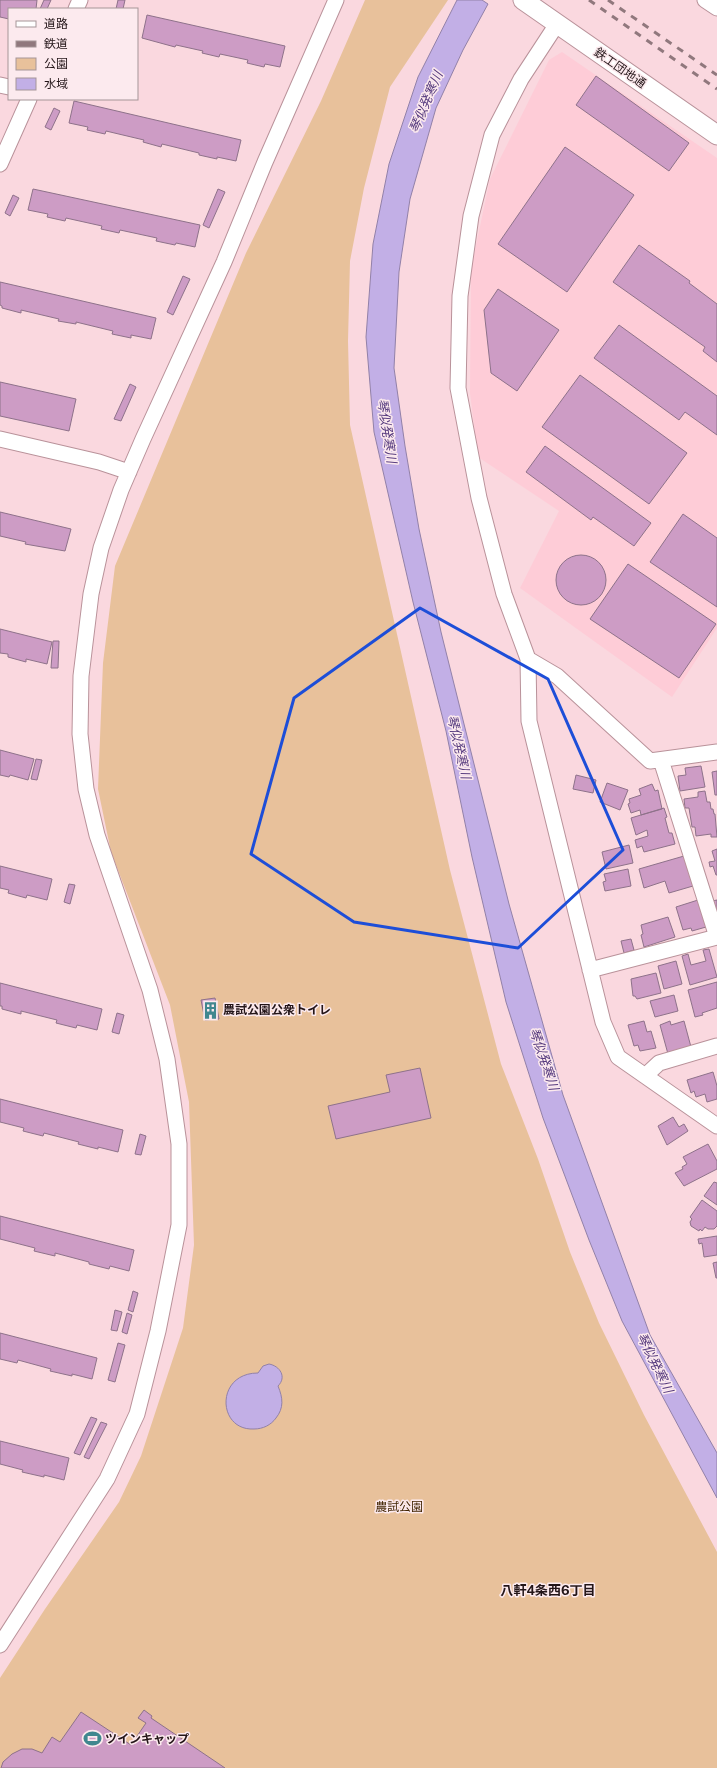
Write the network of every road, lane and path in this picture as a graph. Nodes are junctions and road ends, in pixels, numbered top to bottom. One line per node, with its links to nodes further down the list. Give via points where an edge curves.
1 (336, 0): 10 (street, via 224,262)
2 (523, 0): 5 (street, 鉄工団地通)
3 (705, 0): 4 (street)
4 (717, 8)
5 (551, 19): 7 (street, 鉄工団地通); 11 (street, via 492,135 471,216 460,296 458,388 477,491 504,594)
6 (29, 100): 8 (street)
7 (717, 135)
8 (0, 164)
9 (0, 439): 10 (street, via 99,462)
10 (129, 472): 19 (street, via 101,548 91,594 81,676 80,734 86,789 97,835 150,990 167,1059 179,1144 179,1225 158,1331 137,1414 107,1479)
11 (528, 659): 13 (street, via 557,676 650,761); 15 (street, via 529,721)
12 (717, 752): 13 (street)
13 (661, 760): 14 (street)
14 (717, 937): 15 (street)
15 (590, 970): 17 (street, via 603,1022 618,1057)
16 (717, 1046): 17 (street, via 659,1062)
17 (645, 1076): 18 (street)
18 (717, 1126)
19 (0, 1644)

